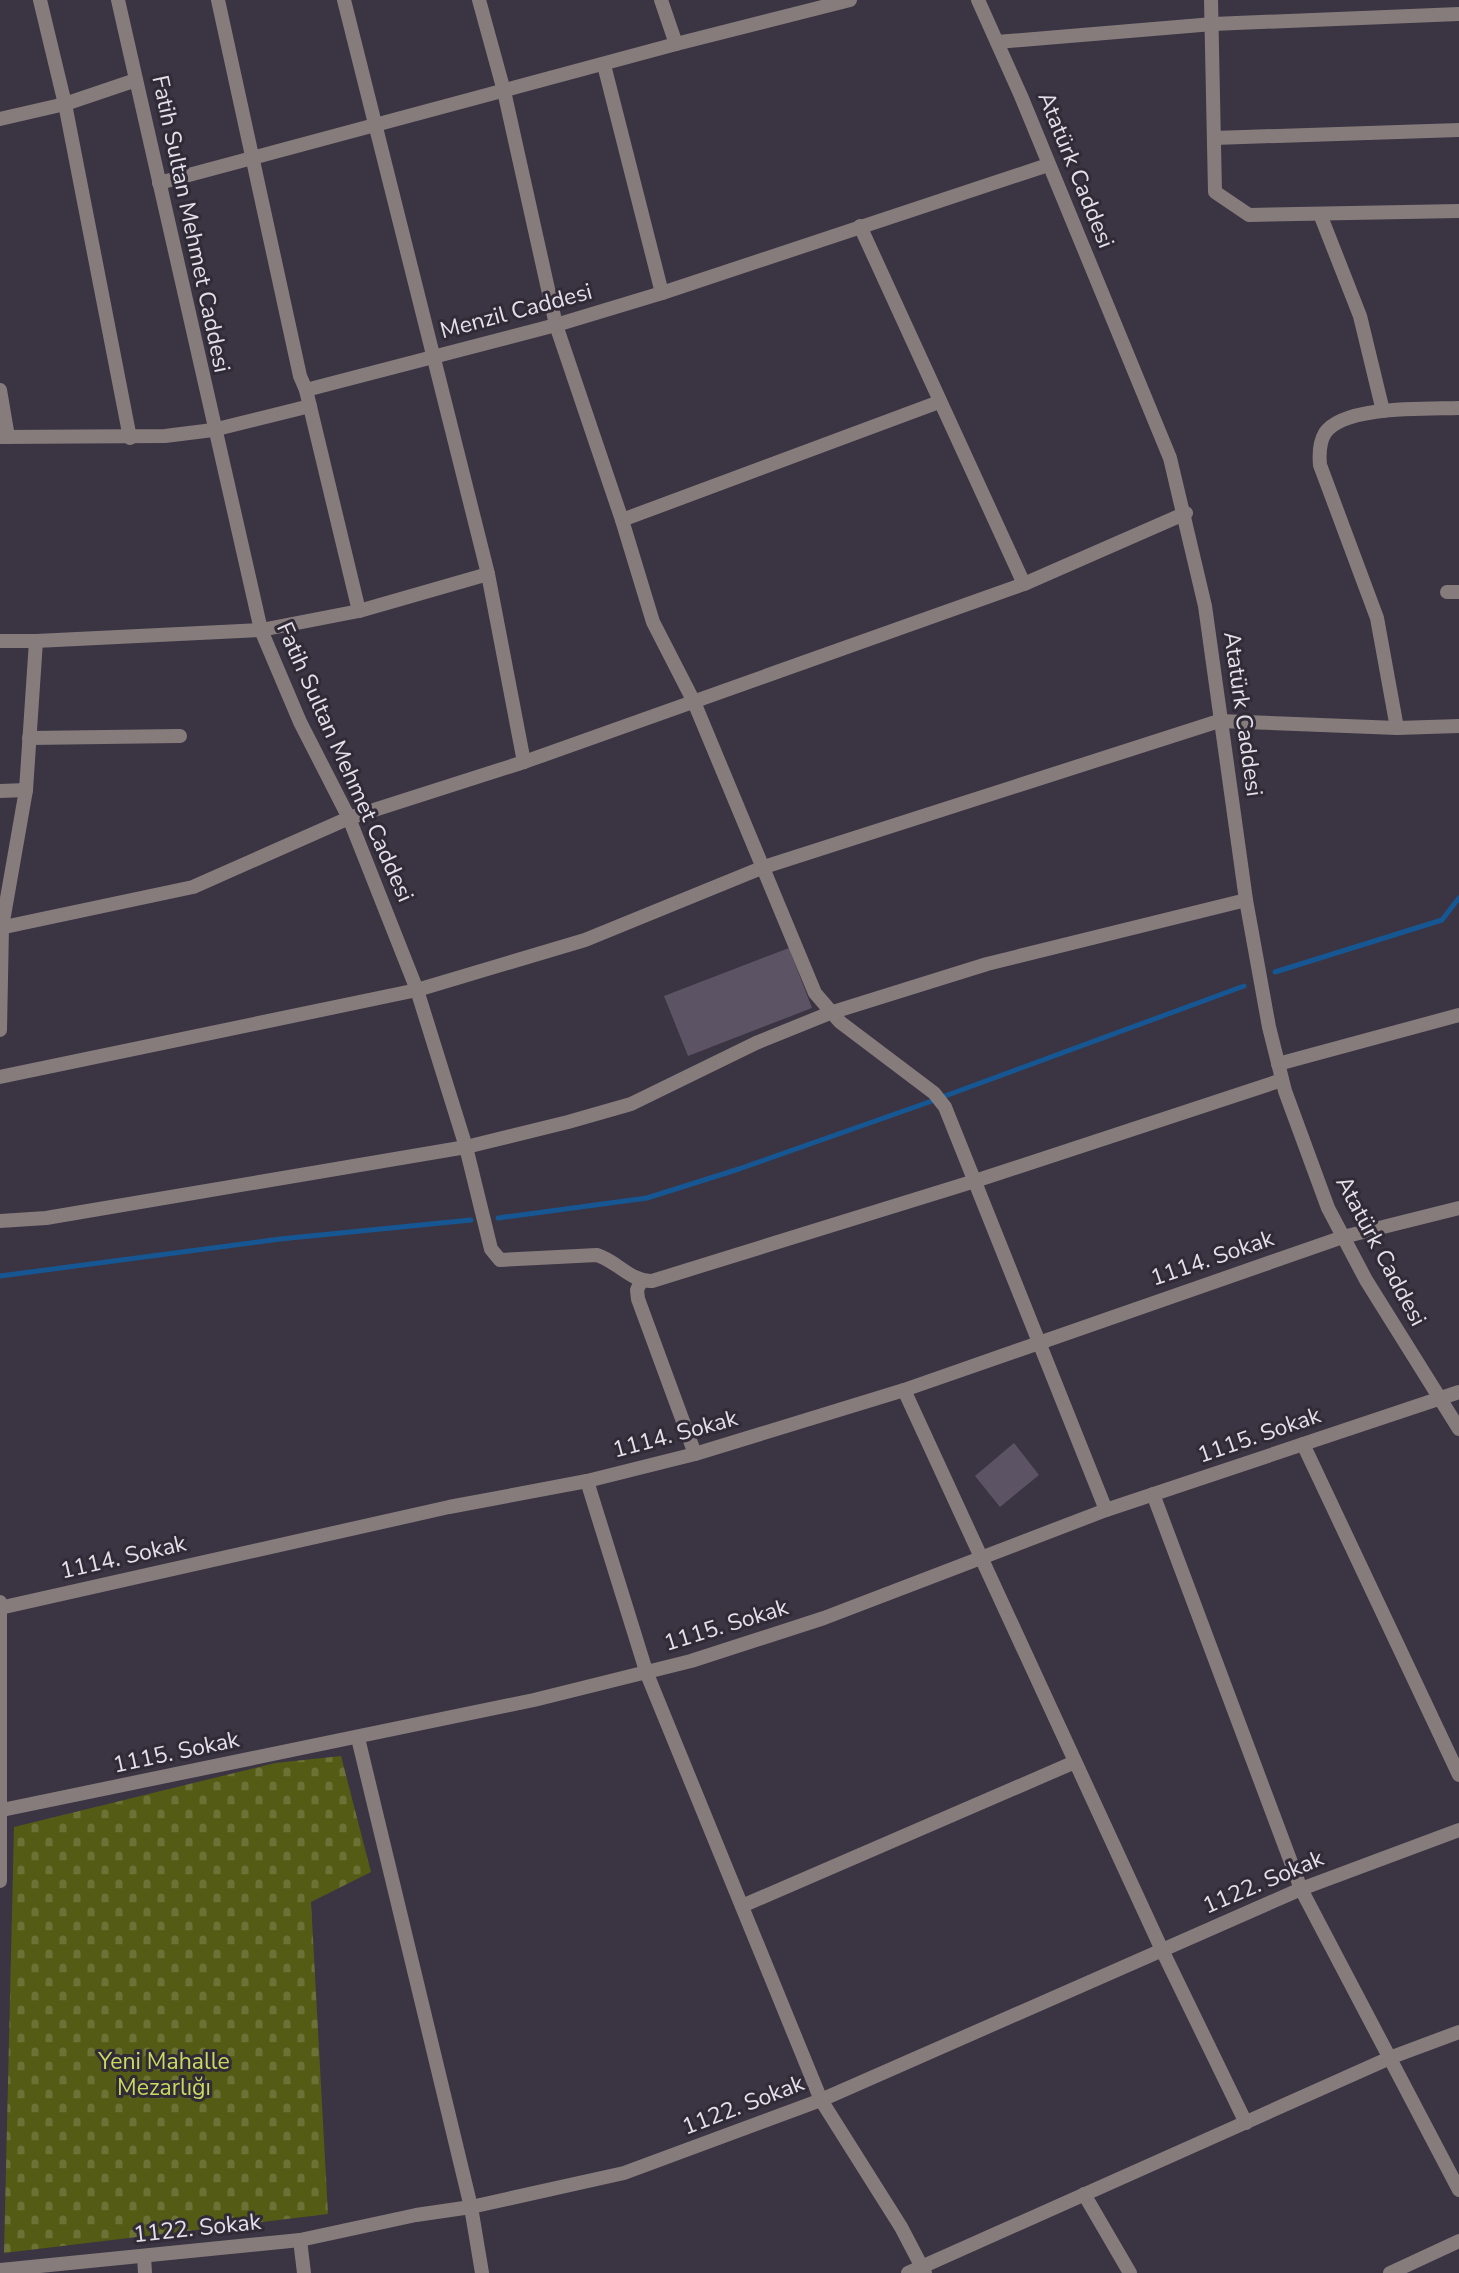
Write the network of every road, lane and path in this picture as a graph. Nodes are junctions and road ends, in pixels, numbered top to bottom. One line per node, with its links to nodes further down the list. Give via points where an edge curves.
1 (40, 0): 17 (street)
2 (118, 0): 15 (street, Fatih Sultan Mehmet Caddesi)
3 (218, 0): 22 (street)
4 (344, 0): 19 (street)
5 (479, 0): 16 (street)
6 (661, 0): 13 (street)
7 (850, 0): 13 (street)
8 (978, 0): 12 (street, Atatürk Caddesi)
9 (1211, 0): 11 (street)
10 (1459, 14): 11 (street)
11 (1213, 24): 12 (street); 21 (street)
12 (997, 42): 23 (street, Atatürk Caddesi)
13 (676, 44): 14 (street)
14 (604, 65): 16 (street); 28 (street)
15 (136, 80): 17 (street); 24 (street, Fatih Sultan Mehmet Caddesi)
16 (503, 91): 19 (street); 29 (street)
17 (65, 104): 18 (street); 39 (street)
18 (0, 119)
19 (375, 127): 22 (street); 30 (street)
20 (1459, 130): 21 (street)
21 (1214, 138): 26 (street, via 1215,191 1249,215)
22 (251, 159): 24 (street); 32 (street)
23 (1048, 165): 27 (street, Menzil Caddesi); 40 (street, Atatürk Caddesi, via 1166,447)
24 (159, 183): 37 (street, Fatih Sultan Mehmet Caddesi)
25 (1459, 211): 26 (street)
26 (1320, 214): 36 (street, via 1360,316)
27 (860, 226): 28 (street, Menzil Caddesi); 33 (street)
28 (662, 293): 29 (street, Menzil Caddesi)
29 (556, 325): 30 (street, Menzil Caddesi); 41 (street)
30 (435, 357): 32 (street, Menzil Caddesi); 42 (street)
31 (0, 390): 38 (street)
32 (306, 390): 34 (street)
33 (939, 402): 41 (street); 43 (street)
34 (310, 406): 37 (street); 44 (street)
35 (1459, 408): 36 (street)
36 (1383, 411): 51 (street, via 1339,421 1326,432 1319,447 1320,465 1370,594)
37 (213, 430): 39 (street); 45 (street, Fatih Sultan Mehmet Caddesi)
38 (4, 437): 39 (street)
39 (130, 438)
40 (1186, 513): 43 (street); 49 (street, Atatürk Caddesi, via 1205,606)
41 (622, 520): 48 (street, via 653,622)
42 (488, 574): 44 (street); 54 (street)
43 (1024, 584): 48 (street)
44 (359, 611): 45 (street)
45 (261, 631): 47 (street); 57 (street, Fatih Sultan Mehmet Caddesi)
46 (0, 641): 47 (street)
47 (36, 641): 53 (street)
48 (694, 702): 54 (street); 58 (street)
49 (1220, 721): 51 (street); 58 (street); 59 (street, Atatürk Caddesi)
50 (1459, 726): 51 (street)
51 (1397, 728)
52 (180, 736): 53 (street)
53 (29, 738): 55 (street)
54 (524, 762): 57 (street)
55 (26, 790): 56 (street); 60 (street)
56 (0, 791)
57 (349, 818): 60 (street, via 193,887); 61 (street, Fatih Sultan Mehmet Caddesi)
58 (764, 867): 61 (street, via 584,940); 62 (street, via 815,993)
59 (1246, 900): 62 (street, via 987,964); 65 (street, Atatürk Caddesi)
60 (1, 927): 64 (street)
61 (417, 990): 66 (street); 68 (street, Fatih Sultan Mehmet Caddesi)
62 (830, 1013): 68 (street, via 631,1104); 69 (street, via 942,1102)
63 (1459, 1015): 65 (street)
64 (0, 1030)
65 (1278, 1064): 67 (street, Atatürk Caddesi)
66 (0, 1077)
67 (1282, 1080): 69 (street); 72 (street, Atatürk Caddesi, via 1307,1157)
68 (466, 1147): 71 (street, via 46,1218); 73 (street, Fatih Sultan Mehmet Caddesi, via 495,1257 509,1262 597,1255)
69 (975, 1181): 73 (street); 74 (street)
70 (1459, 1208): 72 (street, 1114. Sokak)
71 (0, 1221)
72 (1343, 1237): 74 (street, 1114. Sokak); 77 (street, Atatürk Caddesi)
73 (641, 1281): 80 (street, via 638,1299)
74 (1041, 1343): 75 (street, 1114. Sokak); 83 (street)
75 (904, 1390): 80 (street, 1114. Sokak); 84 (street)
76 (1459, 1392): 77 (street, 1115. Sokak)
77 (1438, 1397): 78 (street, Atatürk Caddesi); 79 (street, 1115. Sokak)
78 (1459, 1429)
79 (1303, 1444): 82 (street, 1115. Sokak); 90 (street)
80 (695, 1454): 81 (street, 1114. Sokak)
81 (587, 1481): 86 (street, 1114. Sokak, via 449,1507); 87 (street)
82 (1153, 1494): 83 (street, 1115. Sokak); 94 (street)
83 (1106, 1510): 84 (street, 1115. Sokak)
84 (982, 1557): 87 (street, 1115. Sokak, via 824,1618); 89 (street)
85 (0, 1602): 86 (street)
86 (0, 1608): 91 (street)
87 (647, 1674): 88 (street, 1115. Sokak); 95 (street)
88 (358, 1738): 91 (street, 1115. Sokak); 103 (street)
89 (1076, 1762): 95 (street); 96 (street)
90 (1459, 1775)
91 (2, 1810): 93 (street)
92 (1459, 1830): 94 (street, 1122. Sokak)
93 (0, 1881)
94 (1301, 1889): 96 (street, 1122. Sokak); 98 (street)
95 (742, 1906): 99 (street)
96 (1162, 1950): 99 (street, 1122. Sokak); 100 (street)
97 (1459, 2032): 98 (street)
98 (1392, 2057): 100 (street); 101 (street)
99 (821, 2100): 103 (street, 1122. Sokak, via 624,2173); 108 (street, via 901,2227)
100 (1246, 2123): 102 (street)
101 (1459, 2190)
102 (1084, 2194): 108 (street); 112 (street)
103 (471, 2207): 104 (street, 1122. Sokak); 111 (street)
104 (300, 2240): 106 (street, 1122. Sokak); 110 (street)
105 (1459, 2241): 113 (street)
106 (144, 2256): 107 (street, 1122. Sokak); 109 (street)
107 (0, 2270)
108 (918, 2271)
109 (145, 2273)
110 (304, 2273)
111 (482, 2273)
112 (1130, 2273)
113 (1390, 2273)

